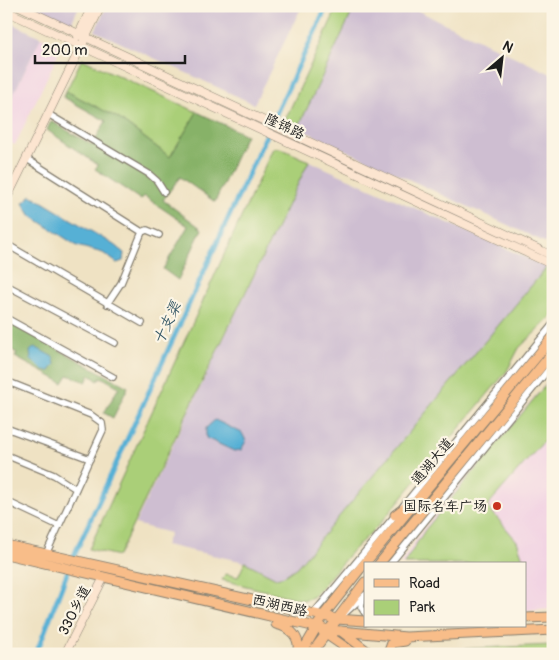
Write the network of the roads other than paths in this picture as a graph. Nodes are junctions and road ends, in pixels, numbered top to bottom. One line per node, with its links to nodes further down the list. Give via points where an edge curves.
1 (19, 6): 5 (main road, 隆锦路)
2 (92, 6): 5 (main road)
3 (101, 6): 5 (main road)
4 (6, 11): 6 (main road, 隆锦路)
5 (82, 35): 6 (main road); 8 (main road, 隆锦路)
6 (78, 44): 7 (main road); 8 (main road, 隆锦路)
7 (48, 114): 10 (main road); 11 (street, via 149,174)
8 (243, 117): 9 (main road, 隆锦路)
9 (291, 139): 16 (main road, 隆锦路); 17 (main road, 隆锦路)
10 (26, 159): 12 (main road); 13 (street)
11 (164, 192)
12 (6, 200)
13 (142, 232): 14 (street, via 147,230); 19 (street, via 121,283)
14 (159, 235)
15 (6, 244): 19 (street)
16 (553, 256)
17 (553, 265)
18 (6, 285): 25 (street)
19 (108, 304): 21 (street)
20 (6, 318): 28 (street)
21 (142, 323)
22 (553, 324): 38 (street)
23 (553, 332): 24 (main road, 通湖大道)
24 (550, 340): 35 (main road, 通湖大道)
25 (115, 343)
26 (553, 352): 36 (main road, 通湖大道)
27 (553, 364): 33 (street)
28 (113, 377)
29 (6, 381): 32 (street, via 99,419 103,430)
30 (6, 428): 32 (street)
31 (6, 456): 34 (street, via 54,475)
32 (90, 459): 34 (street)
33 (453, 485): 36 (main road); 45 (street)
34 (76, 489): 39 (street)
35 (422, 496): 38 (main road); 43 (main road, 通湖大道)
36 (434, 496): 44 (main road, 通湖大道)
37 (6, 501): 39 (street)
38 (395, 515): 54 (street)
39 (59, 526): 42 (street)
40 (6, 545): 42 (main road, 西湖西路)
41 (6, 554): 47 (main road, 西湖西路, via 51,565)
42 (51, 555): 47 (main road, 西湖西路)
43 (368, 562)
44 (381, 562)
45 (392, 562)
46 (364, 566): 55 (main road, 通湖大道)
47 (86, 568): 48 (main road, 西湖西路); 54 (main road, 西湖西路)
48 (104, 577): 52 (main road, 西湖西路); 65 (main road, 330乡道)
49 (364, 583): 58 (main road)
50 (364, 595): 58 (street)
51 (364, 597): 53 (street, via 361,607)
52 (209, 603): 60 (main road, 西湖西路); 66 (main road, via 288,628 298,644)
53 (364, 611)
54 (313, 614): 55 (main road, 西湖西路)
55 (323, 616): 58 (main road, 西湖西路); 60 (main road, 通湖大道)
56 (553, 617): 57 (main road)
57 (526, 618)
58 (337, 619): 59 (main road, 西湖西路); 62 (main road); 63 (main road)
59 (364, 622)
60 (316, 628): 63 (main road, 西湖西路); 67 (main road, 通湖大道)
61 (553, 630): 64 (main road, 西湖西路)
62 (341, 631): 63 (main road, 西湖西路); 64 (main road, 西湖西路); 70 (main road)
63 (328, 632): 68 (main road); 69 (main road)
64 (423, 637): 71 (main road, via 392,643)
65 (65, 654)
66 (297, 654)
67 (301, 654)
68 (311, 654)
69 (355, 654)
70 (371, 654)
71 (388, 654)

